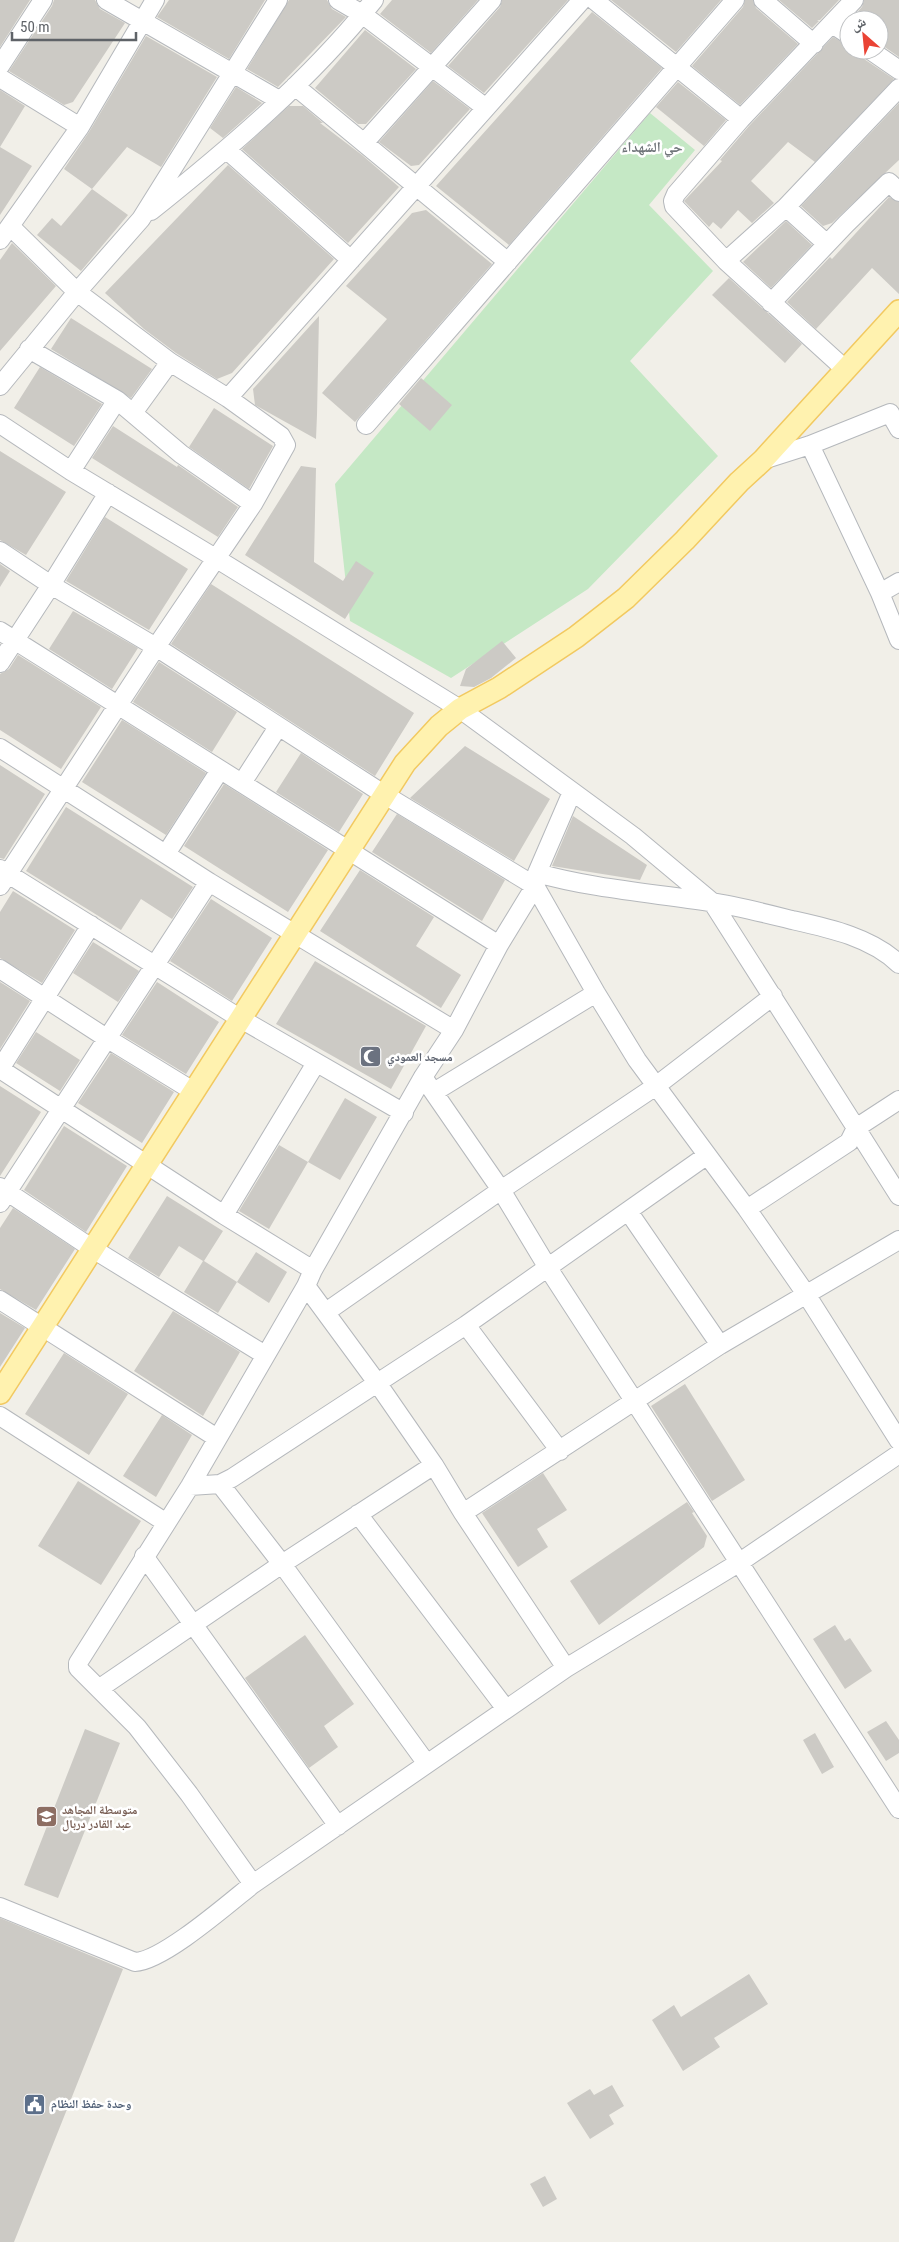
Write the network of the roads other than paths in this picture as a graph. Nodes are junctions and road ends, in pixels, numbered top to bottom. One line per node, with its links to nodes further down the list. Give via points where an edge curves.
1 (43, 0): 19 (street)
2 (106, 0): 14 (street)
3 (155, 0): 14 (street)
4 (278, 0): 23 (street)
5 (338, 0): 13 (street)
6 (374, 0): 13 (street)
7 (492, 0): 20 (street)
8 (582, 0): 28 (street)
9 (594, 0): 21 (street)
10 (735, 0): 21 (street)
11 (763, 0): 17 (street)
12 (854, 0): 15 (street)
13 (362, 14): 20 (street); 25 (street)
14 (141, 21): 23 (street); 30 (street)
15 (832, 24): 16 (street); 17 (street)
16 (839, 29)
17 (814, 44): 29 (street)
18 (884, 60): 22 (street)
19 (0, 66)
20 (433, 67): 28 (street); 31 (street)
21 (679, 67): 29 (street); 41 (street)
22 (899, 70)
23 (232, 74): 27 (street); 36 (street)
24 (0, 78): 30 (street)
25 (294, 86): 27 (street); 31 (street)
26 (899, 88): 35 (street)
27 (279, 100): 32 (street)
28 (486, 108): 34 (street)
29 (741, 119): 40 (street, via 673,201 674,206)
30 (80, 127): 37 (street)
31 (364, 143): 34 (street)
32 (227, 150): 36 (street); 39 (street)
33 (896, 182): 38 (street)
34 (417, 186): 39 (street); 41 (street)
35 (786, 207): 38 (street); 40 (street)
36 (141, 219): 42 (street)
37 (5, 233): 42 (street)
38 (827, 244): 43 (street)
39 (351, 260): 49 (street)
40 (726, 261): 43 (street)
41 (508, 262): 54 (street)
42 (77, 292): 45 (street); 46 (street)
43 (771, 303): 47 (street)
44 (899, 312): 47 (main road)
45 (29, 349): 48 (street); 50 (street)
46 (170, 362): 49 (street); 52 (street)
47 (846, 370): 57 (main road)
48 (0, 386)
49 (228, 398): 60 (street, via 286,443)
50 (117, 400): 52 (street); 58 (street)
51 (894, 411): 55 (street); 56 (street)
52 (133, 413): 60 (street, via 181,454)
53 (0, 424): 58 (street)
54 (366, 425)
55 (899, 429)
56 (810, 445): 57 (street); 65 (street)
57 (763, 460): 71 (main road, via 626,598 576,637 499,688)
58 (71, 471): 59 (street)
59 (108, 493): 62 (street); 64 (street)
60 (253, 504): 62 (street)
61 (0, 551): 64 (street)
62 (217, 558): 68 (street); 71 (street)
63 (899, 582): 65 (street)
64 (51, 585): 66 (street); 68 (street)
65 (880, 592): 67 (street)
66 (7, 635): 69 (street); 70 (street)
67 (899, 640)
68 (156, 647): 70 (street); 72 (street)
69 (0, 663)
70 (118, 706): 74 (street); 76 (street)
71 (460, 709): 77 (street); 78 (main road, via 421,744)
72 (278, 727): 75 (street); 78 (street)
73 (0, 748): 76 (street)
74 (220, 770): 75 (street); 80 (street)
75 (242, 783): 79 (street)
76 (63, 788): 80 (street); 81 (street)
77 (572, 792): 82 (street); 84 (street, via 633,836)
78 (385, 795): 79 (main road); 82 (street)
79 (349, 851): 86 (main road); 87 (street)
80 (166, 854): 83 (street)
81 (3, 876): 85 (street)
82 (536, 879): 84 (street); 87 (street); 91 (street)
83 (209, 882): 86 (street); 89 (street)
84 (712, 902): 88 (street, via 826,928 888,953); 92 (street)
85 (91, 925): 89 (street); 93 (street)
86 (294, 935): 94 (main road); 95 (street)
87 (499, 945): 95 (street)
88 (899, 964)
89 (155, 965): 94 (street); 96 (street)
90 (0, 968): 93 (street)
91 (596, 993): 100 (street); 102 (street)
92 (773, 996): 100 (street); 106 (street)
93 (46, 997): 96 (street); 98 (street)
94 (241, 1019): 97 (street); 101 (main road)
95 (454, 1030): 99 (street)
96 (108, 1039): 101 (street); 104 (street)
97 (316, 1063): 105 (street); 114 (street)
98 (0, 1069): 104 (street)
99 (423, 1077): 102 (street); 105 (street)
100 (656, 1086): 107 (street); 109 (street)
101 (194, 1092): 108 (main road)
102 (434, 1092): 109 (street)
103 (899, 1100): 106 (street)
104 (62, 1108): 108 (street); 110 (street)
105 (404, 1113): 118 (street)
106 (856, 1128): 111 (street); 112 (street, via 849,1142)
107 (706, 1156): 112 (street); 113 (street)
108 (148, 1165): 114 (street); 116 (main road)
109 (501, 1190): 117 (street); 121 (street)
110 (2, 1194): 116 (street)
111 (899, 1196)
112 (747, 1209): 119 (street)
113 (628, 1211): 117 (street); 124 (street)
114 (224, 1215): 118 (street)
115 (899, 1240): 119 (street)
116 (93, 1249): 123 (main road); 125 (street)
117 (548, 1268): 122 (street); 128 (street)
118 (309, 1278): 121 (street); 125 (street)
119 (806, 1294): 124 (street); 131 (street)
120 (0, 1300): 123 (street)
121 (326, 1312): 126 (street)
122 (466, 1324): 126 (street); 132 (street)
123 (42, 1327): 127 (main road); 130 (street)
124 (720, 1345): 128 (street)
125 (265, 1355): 130 (street)
126 (378, 1384): 134 (street); 135 (street)
127 (0, 1393)
128 (634, 1399): 132 (street); 141 (street)
129 (0, 1416): 139 (street)
130 (217, 1438): 136 (street)
131 (899, 1440)
132 (560, 1451): 137 (street)
133 (899, 1454): 141 (street)
134 (434, 1465): 137 (street); 138 (street)
135 (220, 1484): 136 (street); 142 (street)
136 (190, 1486): 139 (street)
137 (463, 1513): 144 (street)
138 (358, 1514): 142 (street); 146 (street)
139 (165, 1522): 140 (street)
140 (144, 1556): 143 (street); 145 (street, via 78,1663 78,1668)
141 (740, 1562): 144 (street); 148 (street)
142 (282, 1564): 143 (street); 147 (street)
143 (192, 1625): 145 (street); 149 (street)
144 (566, 1668): 146 (street)
145 (100, 1688): 150 (street, via 137,1727)
146 (506, 1709): 147 (street)
147 (427, 1764): 149 (street)
148 (897, 1802)
149 (338, 1826): 150 (street)
150 (254, 1884): 151 (street, via 160,1954 142,1962 98,1949)
151 (0, 1907)

